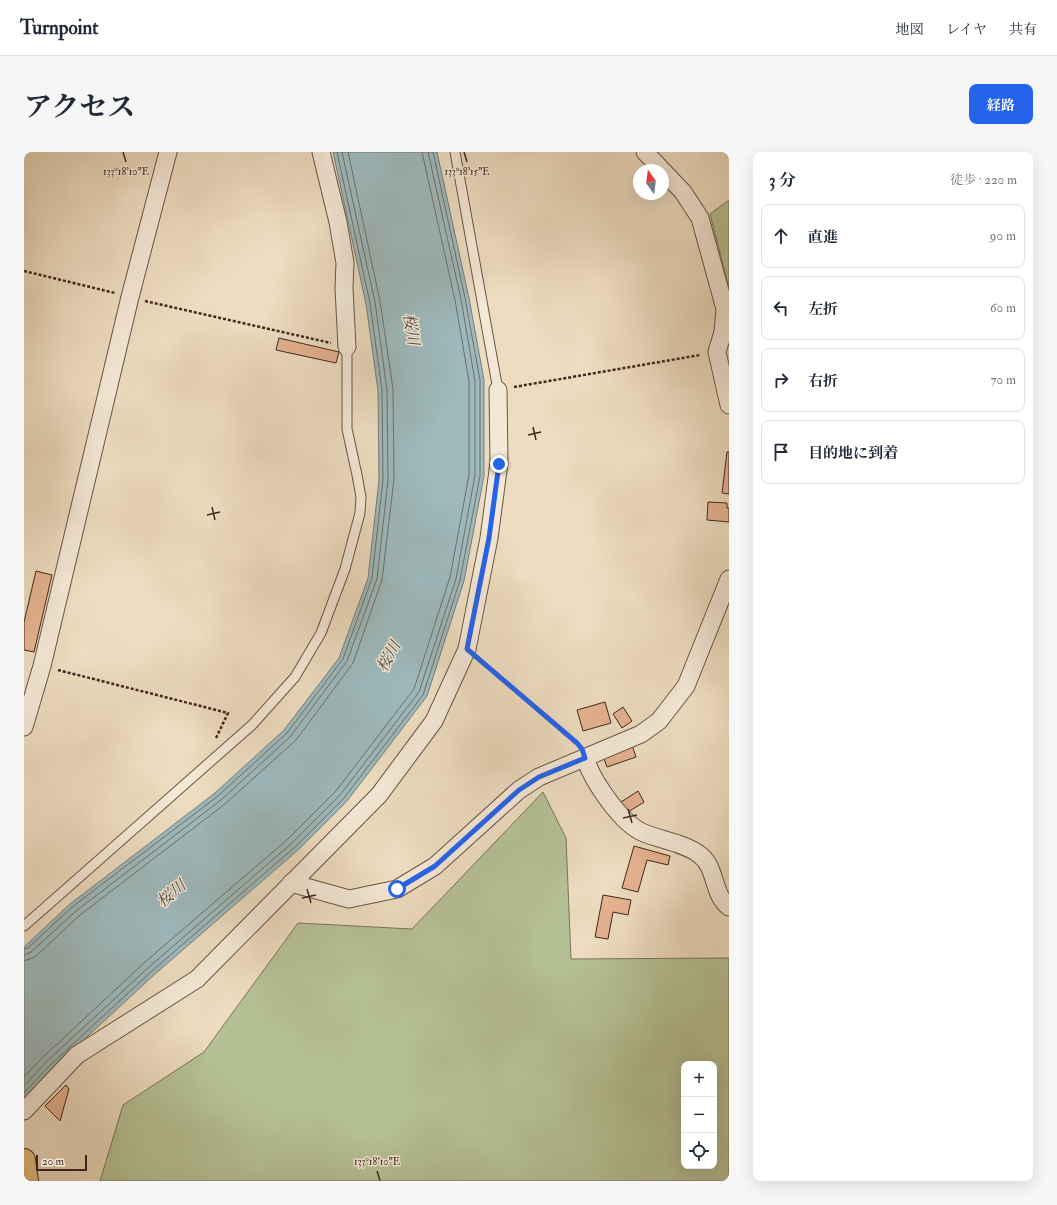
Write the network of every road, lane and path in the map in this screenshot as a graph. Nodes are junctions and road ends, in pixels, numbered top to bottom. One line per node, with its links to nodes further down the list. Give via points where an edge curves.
1 (168, 152): 8 (street)
2 (321, 152): 9 (street, via 345,263)
3 (455, 152): 11 (lane)
4 (645, 152): 5 (street)
5 (657, 164)
6 (669, 177): 10 (street, via 700,218 725,309 723,332)
7 (24, 271): 8 (path)
8 (130, 297): 9 (path); 15 (street)
9 (347, 347): 21 (lane, via 347,429 358,475 360,513 345,569 321,633 295,677 252,725)
10 (717, 352): 11 (path); 12 (street)
11 (498, 390): 14 (street, via 499,464 489,538)
12 (729, 405)
13 (729, 579): 18 (street, via 686,686 659,721 641,734)
14 (467, 649): 18 (path, via 577,743); 19 (street, via 434,721 379,795)
15 (42, 666): 16 (path); 17 (street)
16 (228, 713)
17 (24, 727)
18 (585, 758): 19 (street, via 539,777 519,790 435,866 397,889 349,899); 20 (street, via 590,772 622,816 642,832 701,855 712,873 716,890)
19 (291, 883): 22 (street, via 197,979 77,1055)
20 (729, 907)
21 (24, 926)
22 (24, 1111)
23 (24, 1160): 24 (main road)
24 (27, 1181)

